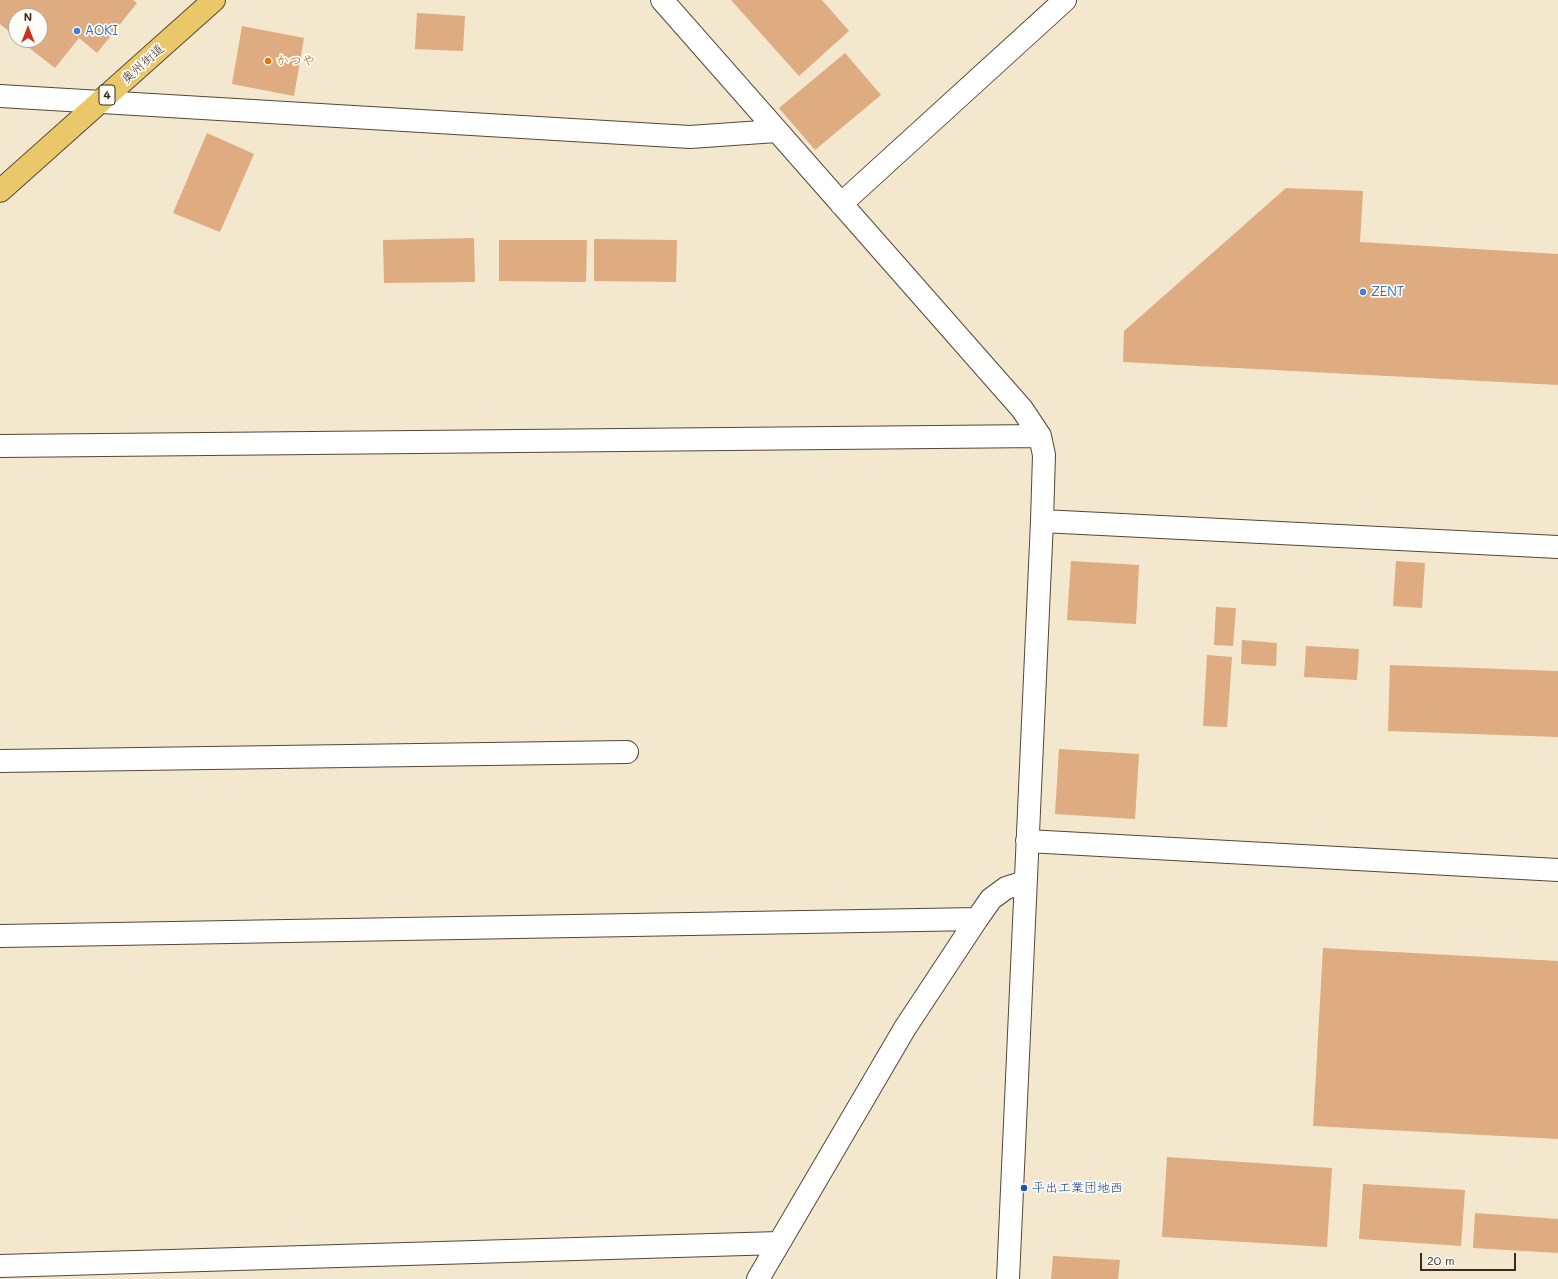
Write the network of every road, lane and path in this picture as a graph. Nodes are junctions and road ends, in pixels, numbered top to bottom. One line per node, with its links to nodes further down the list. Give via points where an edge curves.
1 (214, 0): 5 (highway, 奥州街道 / 4)
2 (1065, 0): 8 (street)
3 (671, 3): 6 (street)
4 (0, 96): 5 (street)
5 (100, 102): 6 (street, via 690,137); 7 (highway, 奥州街道 / 4)
6 (776, 131): 8 (street)
7 (0, 191)
8 (841, 204): 9 (street, via 1022,409)
9 (1040, 436): 10 (street); 11 (street, via 1044,455)
10 (0, 446)
11 (1042, 521): 12 (street); 15 (street)
12 (1558, 547)
13 (627, 752): 14 (street)
14 (0, 761)
15 (1028, 841): 16 (street); 17 (street)
16 (1558, 870)
17 (1025, 882): 18 (street, via 1006,888 991,900); 23 (street)
18 (977, 919): 19 (street); 20 (street, via 905,1028)
19 (0, 936)
20 (779, 1243): 21 (street); 22 (street)
21 (0, 1266)
22 (758, 1279)
23 (1008, 1279)

